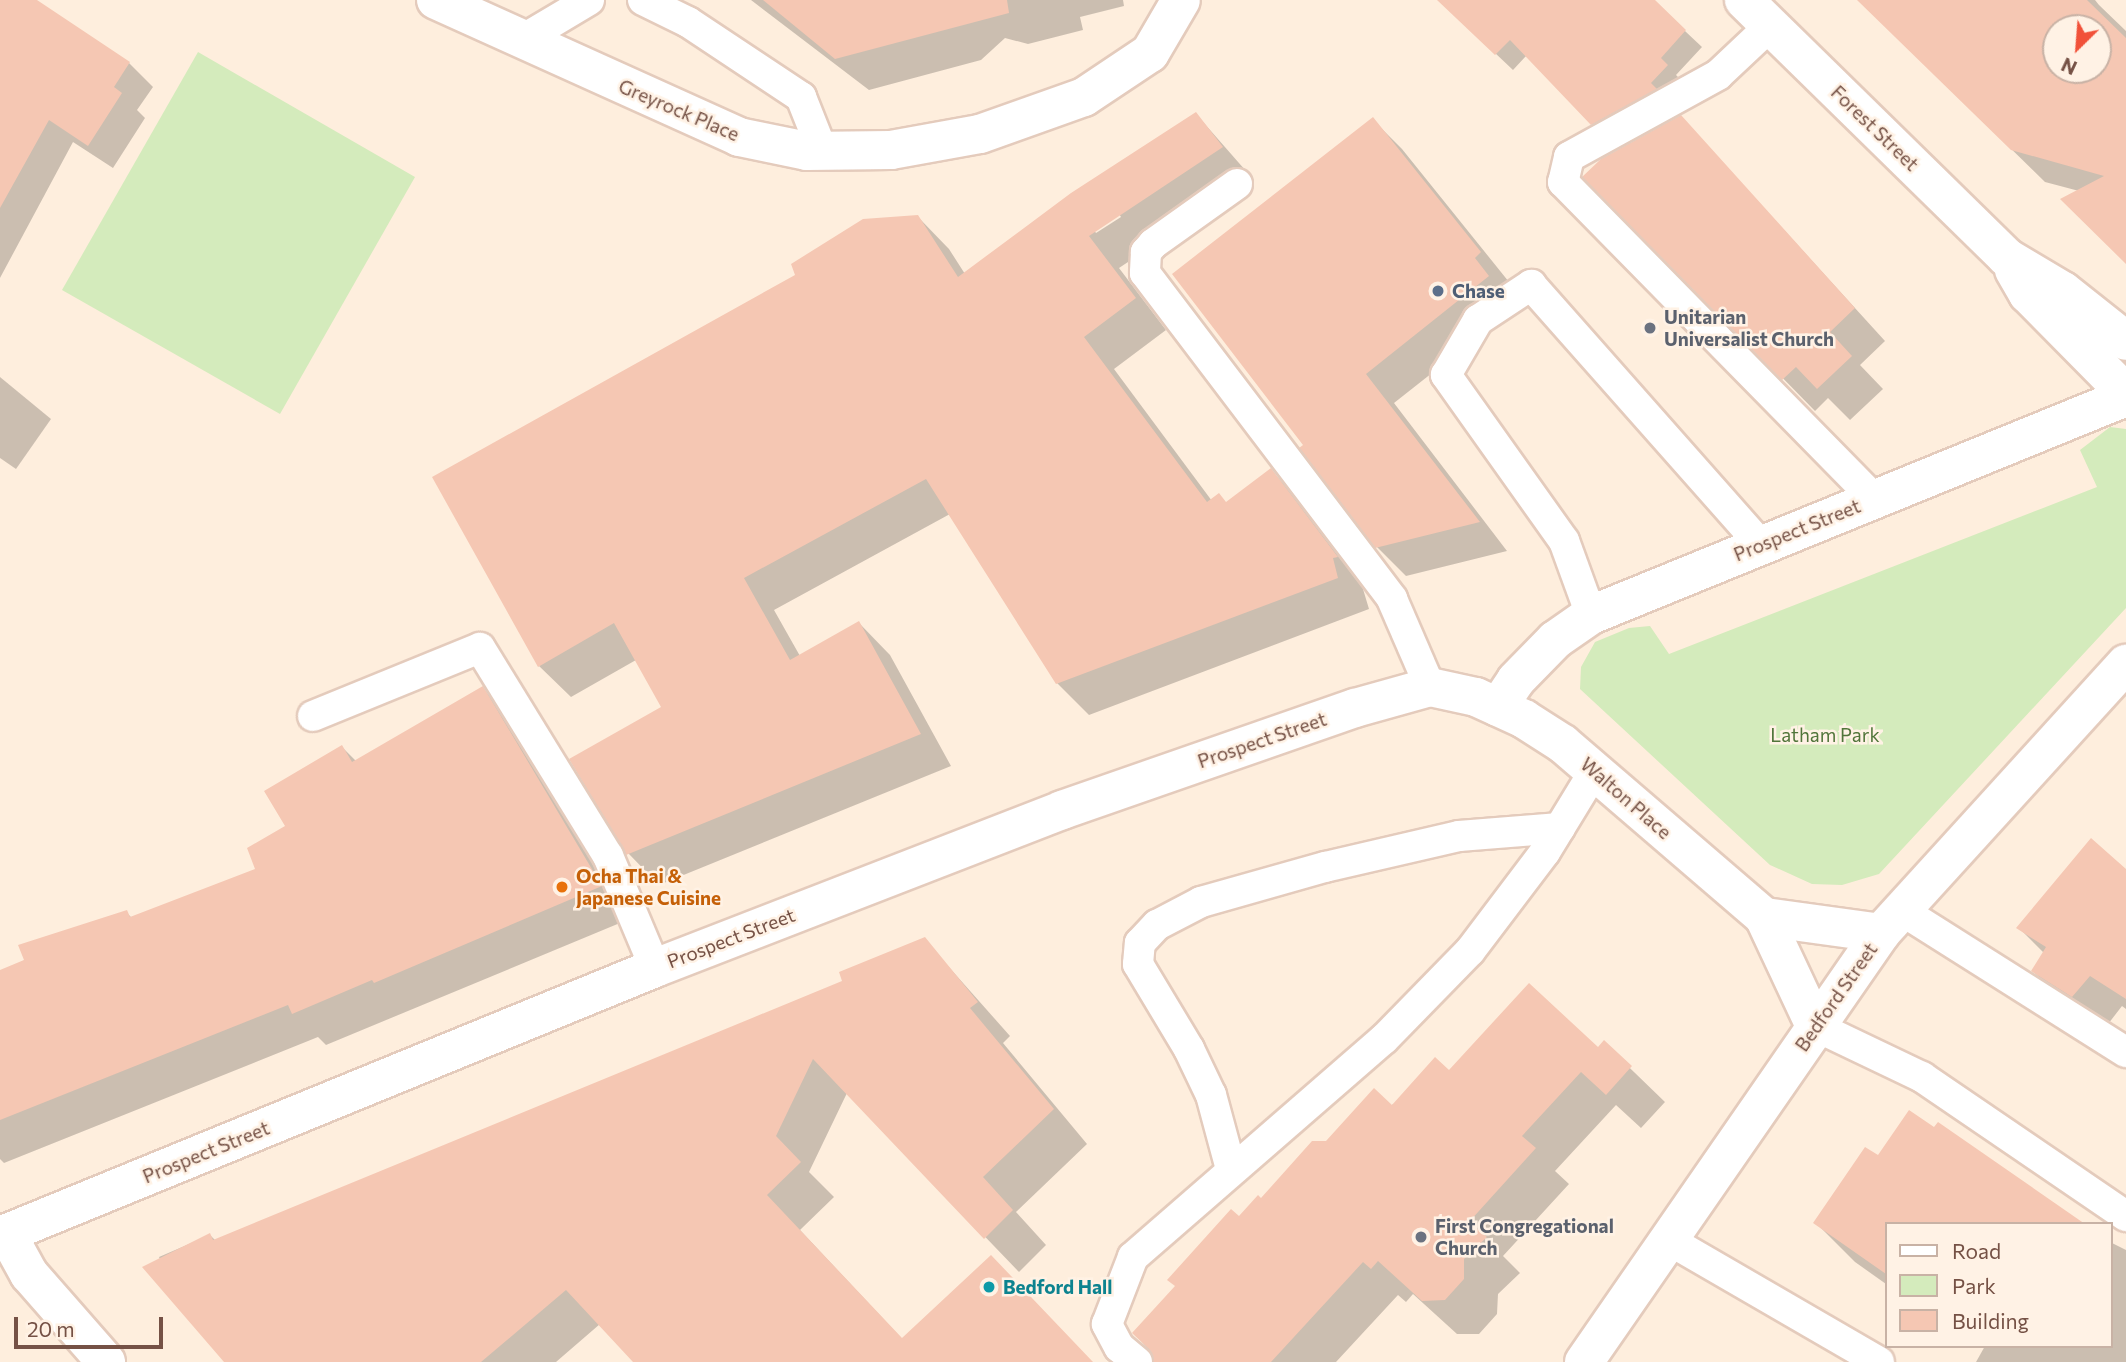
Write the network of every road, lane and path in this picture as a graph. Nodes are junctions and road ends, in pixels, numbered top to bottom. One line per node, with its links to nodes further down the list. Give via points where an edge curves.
1 (436, 0): 7 (main road, Greyrock Place)
2 (589, 0): 7 (lane)
3 (643, 0): 8 (lane, via 688,22 801,97)
4 (1181, 0): 8 (main road, Greyrock Place, via 1150,53 1084,97 980,134 891,150)
5 (1744, 0): 6 (main road, Forest Street)
6 (1770, 26): 10 (main road, Forest Street); 13 (lane, via 1718,75 1569,156 1563,182)
7 (522, 40): 8 (main road, Greyrock Place, via 739,137)
8 (822, 150)
9 (1237, 184): 17 (lane, via 1153,244 1146,252 1145,273 1392,599)
10 (2006, 257): 11 (main road, Forest Street, via 2063,291); 12 (main road, Forest Street, via 2028,294)
11 (2126, 341)
12 (2126, 395): 13 (main road, Prospect Street)
13 (1874, 499): 14 (main road, Prospect Street)
14 (1761, 545): 15 (main road, Prospect Street); 15 (lane, via 1531,285 1478,320 1446,375 1564,541)
15 (1591, 615): 18 (main road, Prospect Street, via 1555,640)
16 (2126, 664): 23 (main road, Bedford Street)
17 (1430, 687): 18 (main road, Prospect Street); 24 (main road, Prospect Street, via 1355,708 1062,810)
18 (1487, 702): 20 (main road, Walton Place, via 1553,738)
19 (313, 716): 24 (lane, via 480,648 608,856)
20 (1595, 770): 21 (lane); 22 (main road, Walton Place)
21 (1560, 828): 27 (lane, via 1470,951 1384,1039); 27 (lane, via 1459,836 1325,867 1201,902 1157,925 1140,943 1138,964 1211,1095)
22 (1764, 917): 23 (main road); 25 (main road, Walton Place)
23 (1891, 921): 25 (main road, Bedford Street); 26 (lane)
24 (655, 968): 29 (main road, Prospect Street)
25 (1815, 1026): 28 (lane, via 1922,1077); 30 (main road, Bedford Street)
26 (2126, 1052)
27 (1231, 1169): 32 (lane, via 1133,1257 1107,1324 1119,1347)
28 (2126, 1216)
29 (3, 1235): 31 (main road, via 29,1274)
30 (1667, 1239): 33 (main road, Bedford Street); 34 (lane)
31 (106, 1362)
32 (1138, 1362)
33 (1584, 1362)
34 (1879, 1362)

